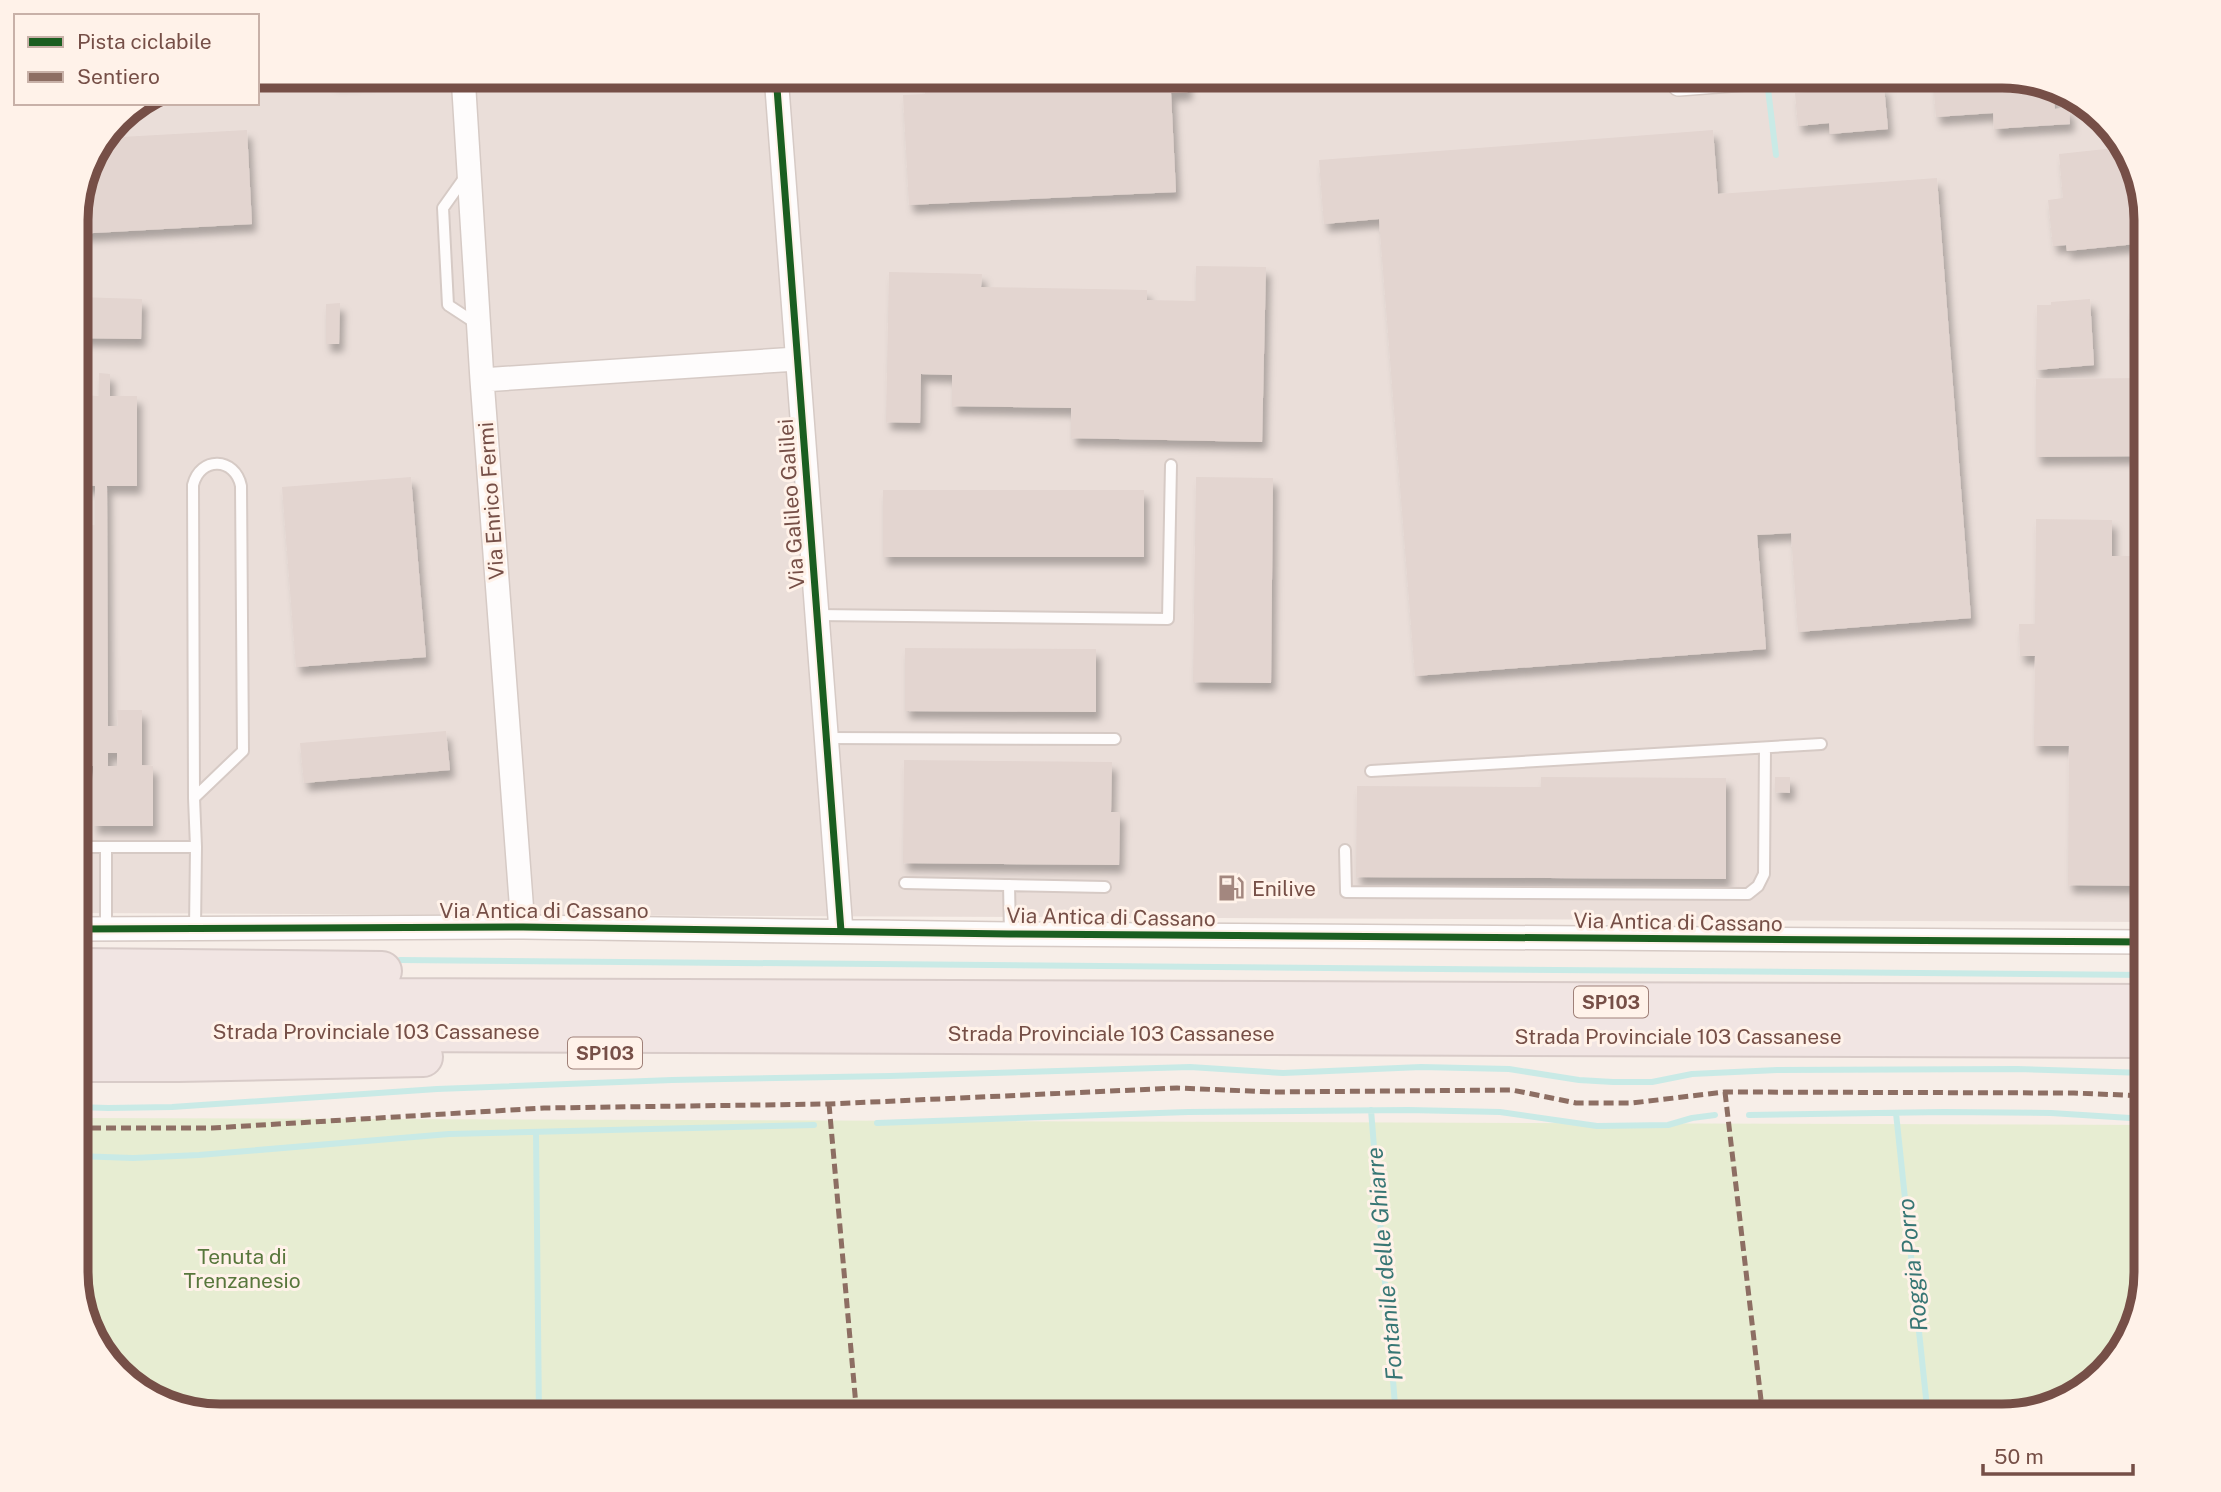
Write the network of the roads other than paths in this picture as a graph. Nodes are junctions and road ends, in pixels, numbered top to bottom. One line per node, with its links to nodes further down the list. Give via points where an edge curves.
1 (464, 88): 4 (street, Via Enrico Fermi)
2 (777, 88): 3 (street, Via Galileo Galilei)
3 (797, 359): 4 (street); 6 (street, Via Galileo Galilei)
4 (482, 380): 20 (street, Via Enrico Fermi)
5 (1171, 465): 6 (lane, via 1168,619)
6 (817, 615): 7 (street, Via Galileo Galilei)
7 (826, 738): 8 (lane); 24 (street, Via Galileo Galilei)
8 (1115, 739)
9 (1821, 744): 10 (lane)
10 (1765, 748): 11 (lane); 16 (lane, via 1764,874 1748,894 1346,892)
11 (1371, 771)
12 (194, 798): 12 (lane, via 243,751 241,486 236,472 219,463 202,469 193,485); 15 (lane)
13 (88, 847): 14 (lane)
14 (106, 847): 15 (lane); 23 (lane)
15 (196, 847): 21 (lane)
16 (1345, 850)
17 (905, 883): 18 (lane)
18 (1009, 885): 19 (lane); 25 (lane)
19 (1105, 887)
20 (523, 927): 21 (street, Via Antica di Cassano); 24 (street, Via Antica di Cassano)
21 (195, 928): 23 (street, Via Antica di Cassano)
22 (88, 929): 23 (street, Via Antica di Cassano)
23 (106, 929)
24 (841, 931): 25 (street, Via Antica di Cassano)
25 (1010, 934): 26 (street, Via Antica di Cassano)
26 (2134, 942)
27 (88, 968): 29 (highway, SP103, via 930,986)
28 (88, 997): 29 (highway, Strada Provinciale 103 Cassanese / SP103)
29 (1076, 1000): 30 (highway, Strada Provinciale 103 Cassanese / SP103)
30 (2134, 1004)
31 (88, 1031): 32 (highway, Strada Provinciale 103 Cassanese / SP103)
32 (1134, 1033): 33 (highway, Strada Provinciale 103 Cassanese / SP103); 34 (highway, SP103, via 823,1049)
33 (2134, 1038)
34 (88, 1062)

